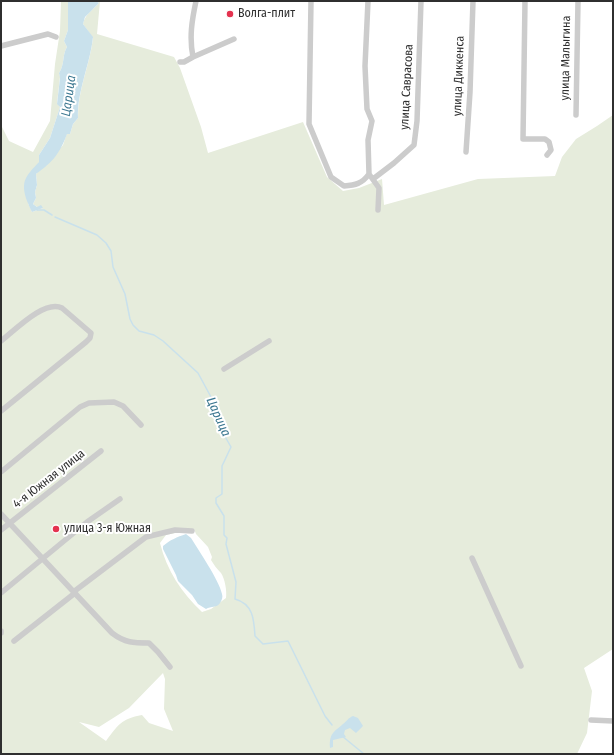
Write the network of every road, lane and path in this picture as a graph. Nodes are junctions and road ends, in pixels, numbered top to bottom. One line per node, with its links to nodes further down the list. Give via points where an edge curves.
1 (196, 1): 11 (street, via 190,28)
2 (311, 1): 16 (street, улица Саврасова, via 309,124 331,177 344,186 355,185)
3 (368, 1): 16 (street, via 365,66 367,109 372,121 368,140)
4 (421, 1): 16 (street, улица Саврасова, via 418,121 414,145 394,163)
5 (473, 1): 14 (street, улица Диккенса)
6 (525, 1): 15 (street, via 523,139 545,139 549,142 551,150)
7 (578, 1): 13 (street, улица Малыгина)
8 (56, 37): 10 (street, via 48,34)
9 (234, 39): 11 (street)
10 (1, 46)
11 (192, 57): 12 (street)
12 (180, 62)
13 (576, 115)
14 (466, 152)
15 (547, 155)
16 (371, 177): 17 (street, via 379,188)
17 (378, 210)
18 (1, 341): 21 (street, via 44,308 58,305 91,334 90,338)
19 (269, 341): 20 (street)
20 (224, 369)
21 (1, 411)
22 (141, 425): 24 (street, via 123,406 114,402 89,403 80,407)
23 (101, 451): 27 (street, 4-я Южная улица)
24 (1, 472)
25 (120, 499): 31 (street)
26 (1, 514): 27 (street)
27 (10, 523): 28 (street, 4-я Южная улица); 31 (street)
28 (1, 530)
29 (192, 531): 33 (street, via 175,530 146,537)
30 (472, 558): 35 (street)
31 (42, 559): 32 (street); 33 (street)
32 (1, 593)
33 (74, 593): 34 (street); 36 (street, via 121,640 134,643 149,642)
34 (14, 642)
35 (521, 666)
36 (170, 667)
37 (592, 720): 38 (street)
38 (613, 721)

